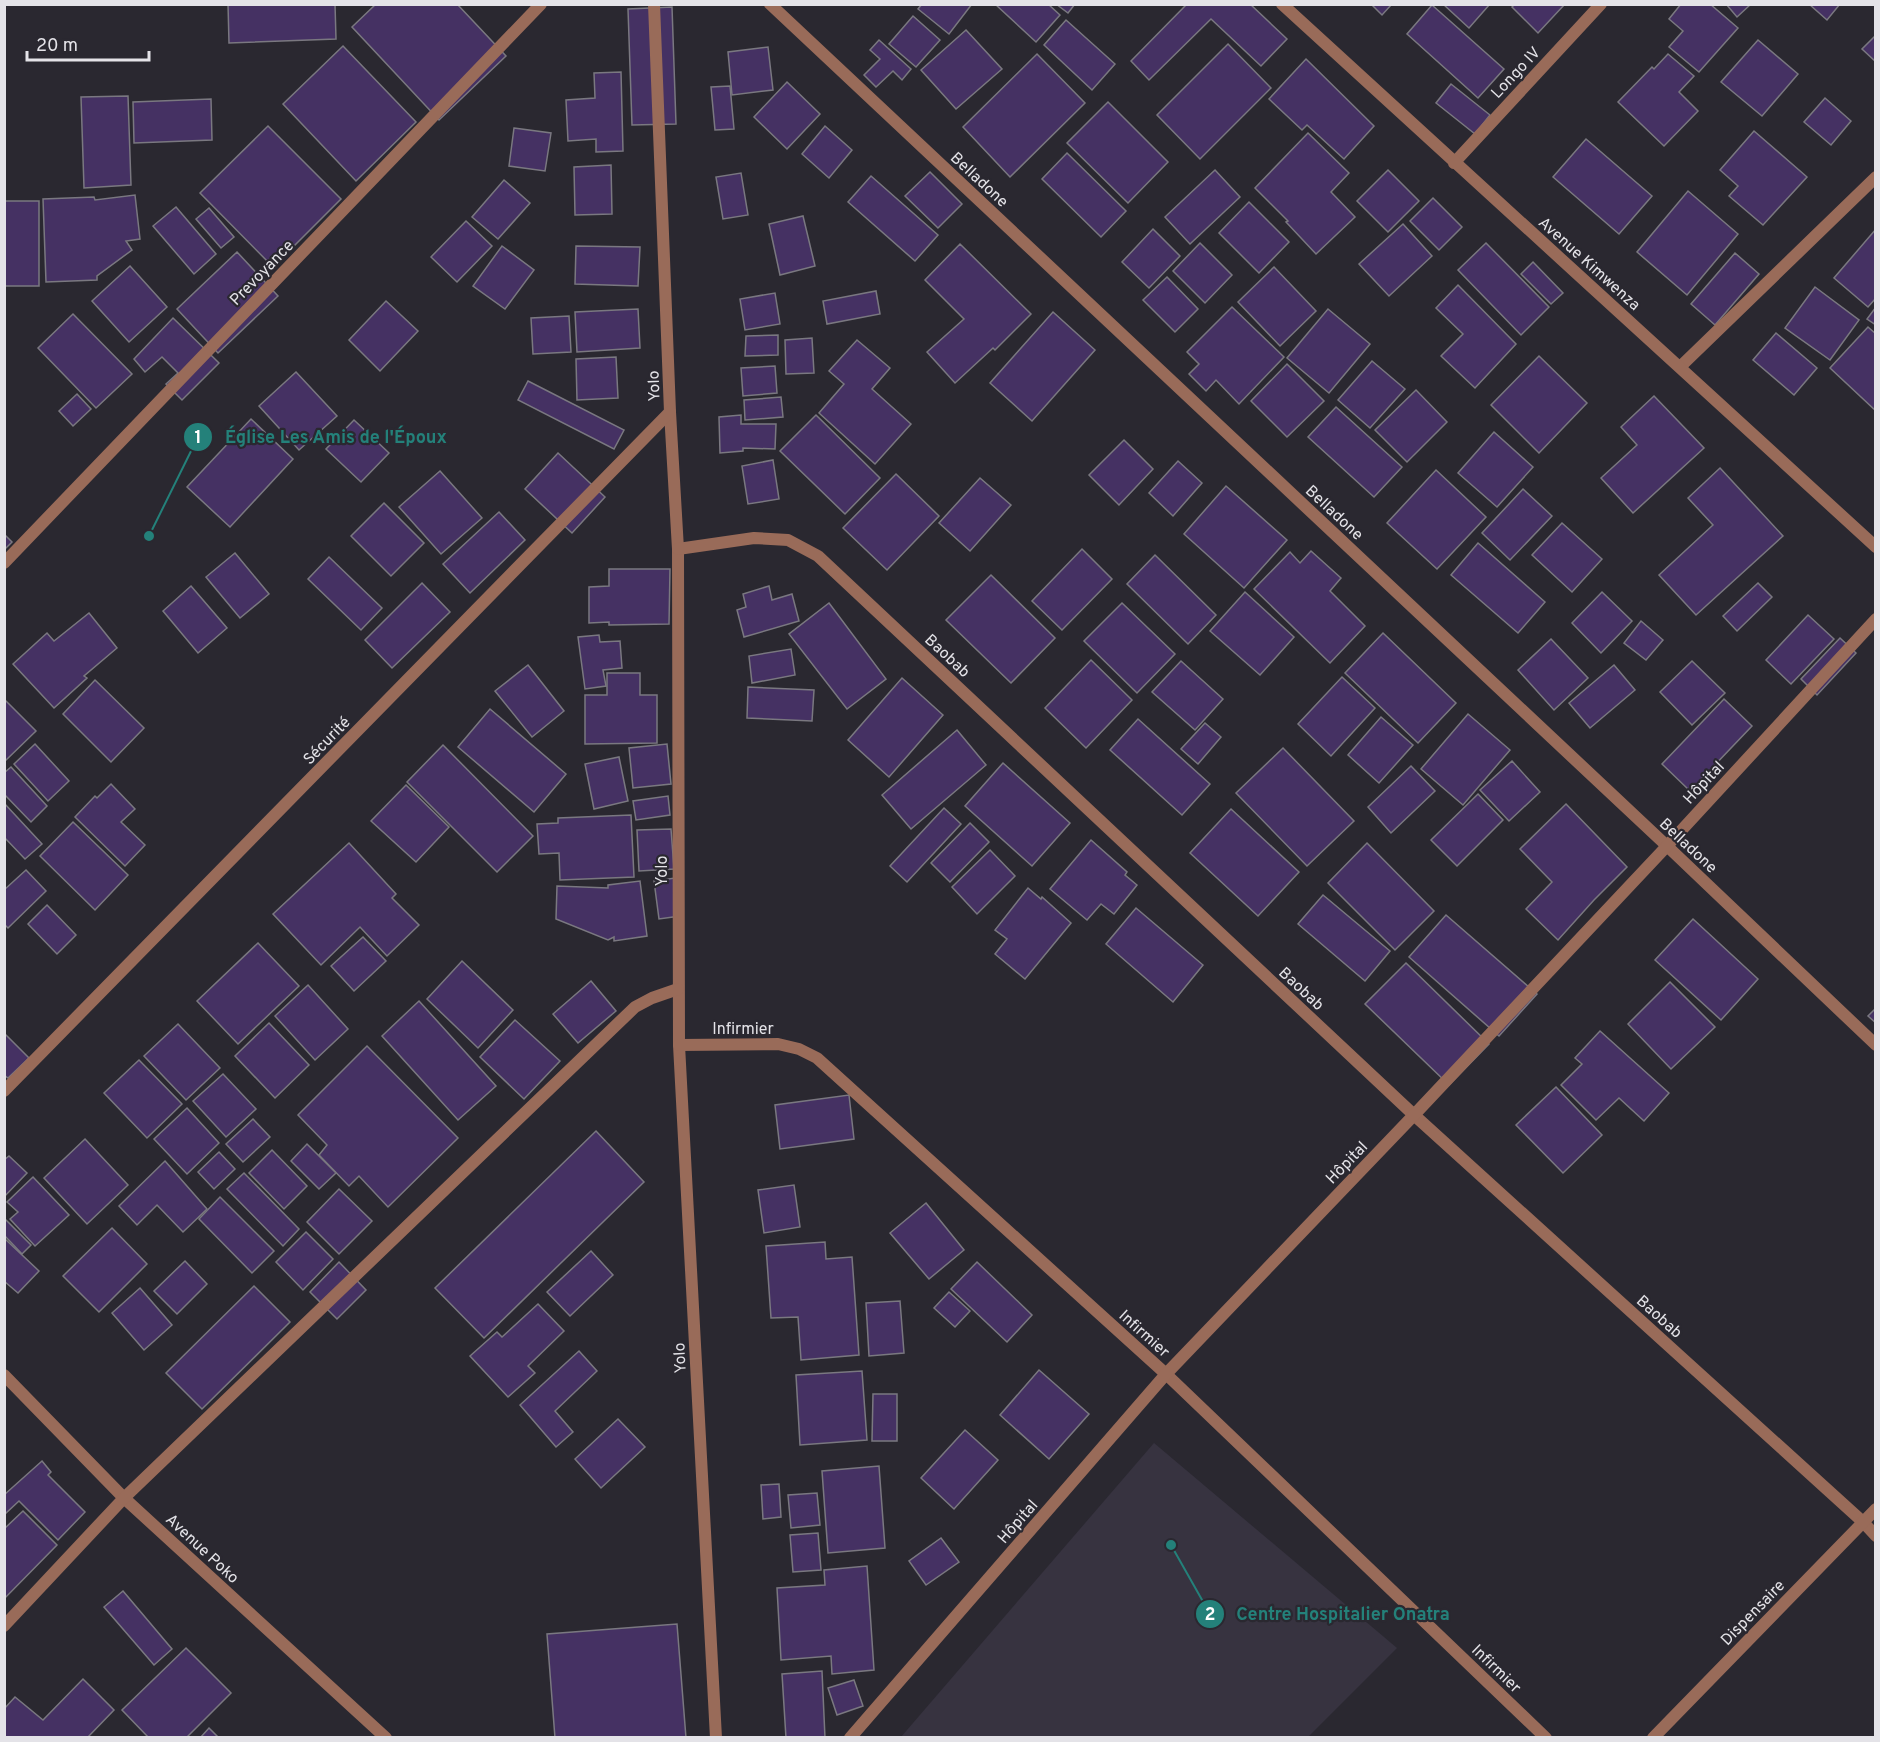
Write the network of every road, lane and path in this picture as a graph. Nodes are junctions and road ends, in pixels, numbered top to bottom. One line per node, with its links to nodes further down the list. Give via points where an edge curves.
1 (541, 4): 12 (street, Prevoyance)
2 (654, 4): 9 (street, Yolo)
3 (770, 4): 14 (street, Belladone)
4 (1282, 4): 6 (street, Avenue Kimwenza)
5 (1601, 4): 6 (street, Longo IV)
6 (1454, 163): 8 (street, Avenue Kimwenza)
7 (1875, 177): 8 (street)
8 (1681, 366): 10 (street, Avenue Kimwenza)
9 (670, 412): 11 (street, Yolo); 18 (street, Sécurité)
10 (1875, 547)
11 (678, 549): 15 (street, Yolo); 19 (street, Baobab, via 754,538 788,540 818,556)
12 (4, 563)
13 (1875, 619): 14 (street, Hôpital)
14 (1667, 846): 17 (street, Belladone); 19 (street, Hôpital)
15 (678, 989): 16 (street, Yolo); 22 (street, via 635,1007)
16 (679, 1045): 20 (street, Infirmier, via 778,1044 818,1058); 28 (street, Yolo)
17 (1875, 1045)
18 (4, 1091)
19 (1414, 1115): 20 (street, Hôpital); 24 (street, Baobab)
20 (1166, 1374): 29 (street, Hôpital); 30 (street, Infirmier)
21 (4, 1376): 22 (street, Avenue Poko)
22 (124, 1498): 26 (street); 27 (street, Avenue Poko)
23 (1875, 1509): 24 (street, Dispensaire)
24 (1863, 1522): 25 (street, Baobab); 31 (street, Dispensaire)
25 (1875, 1536)
26 (4, 1626)
27 (386, 1737)
28 (716, 1737)
29 (850, 1737)
30 (1546, 1737)
31 (1653, 1737)

